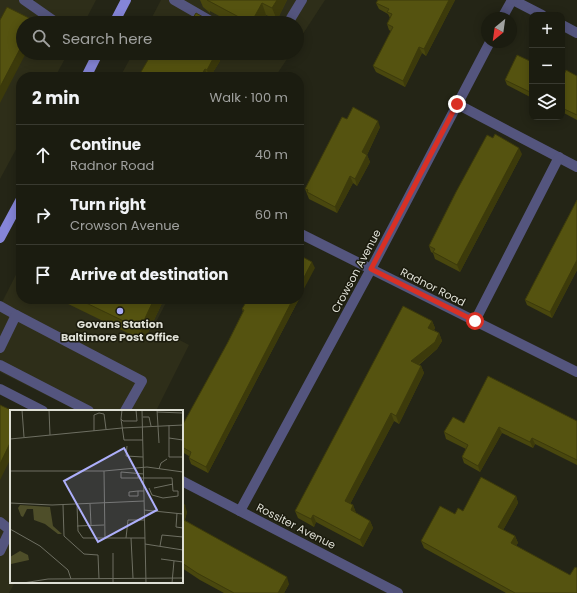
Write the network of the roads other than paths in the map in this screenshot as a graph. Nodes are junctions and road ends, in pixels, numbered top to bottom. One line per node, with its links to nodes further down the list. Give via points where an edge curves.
1 (24, 0): 8 (street)
2 (126, 0): 9 (main road)
3 (174, 0): 10 (street)
4 (302, 0): 11 (street)
5 (512, 0): 6 (street); 7 (street)
6 (505, 12)
7 (536, 12)
8 (47, 16)
9 (118, 16)
10 (202, 16)
11 (292, 16)
12 (565, 27): 13 (street)
13 (577, 33)
14 (487, 48): 17 (street, Crowson Avenue)
15 (94, 60): 16 (main road)
16 (88, 72)
17 (457, 104): 18 (street); 24 (street, Crowson Avenue)
18 (559, 158): 19 (street); 27 (street)
19 (577, 167)
20 (16, 206): 21 (main road)
21 (4, 222): 23 (main road)
22 (304, 236): 24 (street, Radnor Road)
23 (0, 238)
24 (371, 269): 27 (street, Radnor Road); 36 (street, Crowson Avenue)
25 (0, 306): 26 (street)
26 (16, 314): 28 (street); 34 (street, via 142,381)
27 (475, 321): 30 (street, Radnor Road)
28 (1, 345)
29 (0, 365): 33 (street)
30 (577, 372)
31 (0, 389): 32 (street)
32 (41, 410)
33 (87, 410)
34 (126, 410)
35 (183, 482): 36 (street, Rossiter Avenue)
36 (240, 510): 39 (street, Rossiter Avenue)
37 (0, 522): 38 (street, via 10,530)
38 (0, 551)
39 (398, 593)

